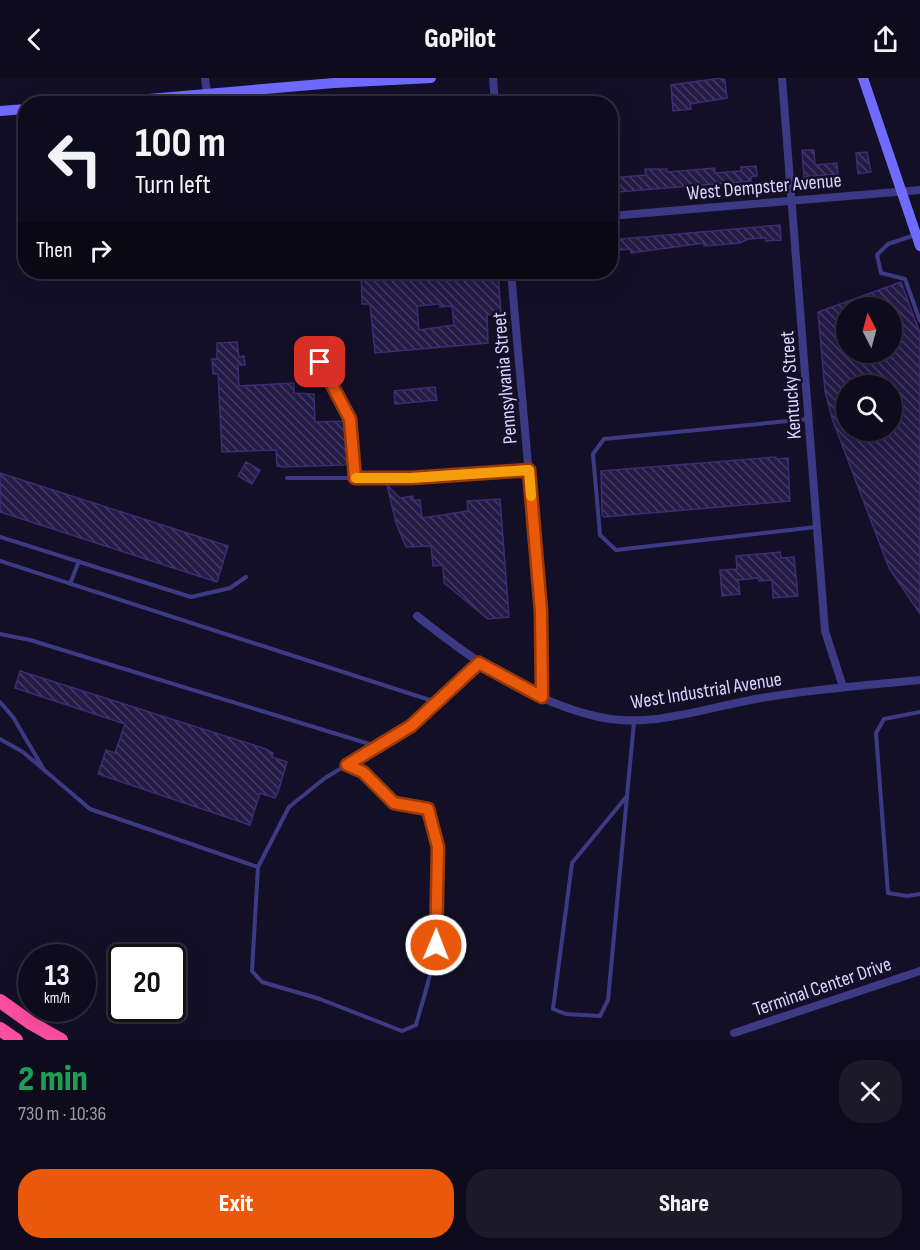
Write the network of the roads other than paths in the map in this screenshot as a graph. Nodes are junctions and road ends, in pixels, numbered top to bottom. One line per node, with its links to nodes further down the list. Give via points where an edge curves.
1 (205, 78): 7 (street)
2 (430, 78): 6 (main road)
3 (493, 78): 9 (street)
4 (782, 78): 14 (street, Kentucky Street)
5 (863, 78): 13 (main road)
6 (388, 79): 7 (main road)
7 (207, 93): 8 (main road)
8 (175, 96)
9 (494, 96)
10 (18, 110): 11 (main road)
11 (0, 111)
12 (920, 190): 13 (street, West Dempster Avenue)
13 (900, 192): 14 (street, West Dempster Avenue); 16 (main road)
14 (793, 200): 15 (street, West Dempster Avenue); 21 (street, Kentucky Street)
15 (618, 215)
16 (916, 234): 17 (main road); 19 (lane, via 888,244 877,255 881,273 904,279)
17 (920, 246)
18 (512, 279): 22 (street, Pennsylvania Street)
19 (920, 321)
20 (320, 362): 24 (lane, via 350,419)
21 (809, 419): 26 (street, Kentucky Street); 26 (lane, via 604,440 593,454 600,535 616,550)
22 (529, 470): 25 (street); 37 (street, Pennsylvania Street, via 541,611)
23 (287, 478): 24 (lane)
24 (355, 478): 25 (lane)
25 (411, 478)
26 (817, 527): 36 (street, Kentucky Street, via 825,631)
27 (0, 537): 29 (lane)
28 (0, 561): 31 (lane)
29 (79, 561): 30 (lane, via 191,597 230,588); 31 (lane)
30 (246, 577)
31 (70, 584): 39 (lane)
32 (417, 616): 34 (street, West Industrial Avenue)
33 (0, 634): 43 (lane)
34 (479, 663): 37 (street, West Industrial Avenue); 39 (lane)
35 (920, 680): 36 (street, West Industrial Avenue)
36 (843, 687): 41 (street, West Industrial Avenue)
37 (542, 697): 41 (street, West Industrial Avenue, via 596,717)
38 (0, 702): 45 (lane, via 14,717)
39 (437, 702): 43 (lane, via 411,726)
40 (920, 712): 48 (lane, via 884,719 876,733 888,892)
41 (634, 721): 46 (lane)
42 (0, 739): 45 (lane)
43 (377, 747): 44 (lane)
44 (347, 765): 47 (lane, via 289,807); 47 (lane, via 363,772 394,803 428,809 433,826 438,847 436,945 416,1025 402,1031 320,999 262,982 252,971)
45 (45, 771): 47 (lane, via 90,809)
46 (627, 796): 46 (lane, via 572,863 553,1009 566,1014 600,1016 608,999)
47 (258, 867)
48 (920, 894)
49 (920, 970): 52 (street, Terminal Center Drive)
50 (0, 1001): 54 (highway)
51 (0, 1029): 53 (highway)
52 (734, 1033)
53 (16, 1040)
54 (61, 1040)

